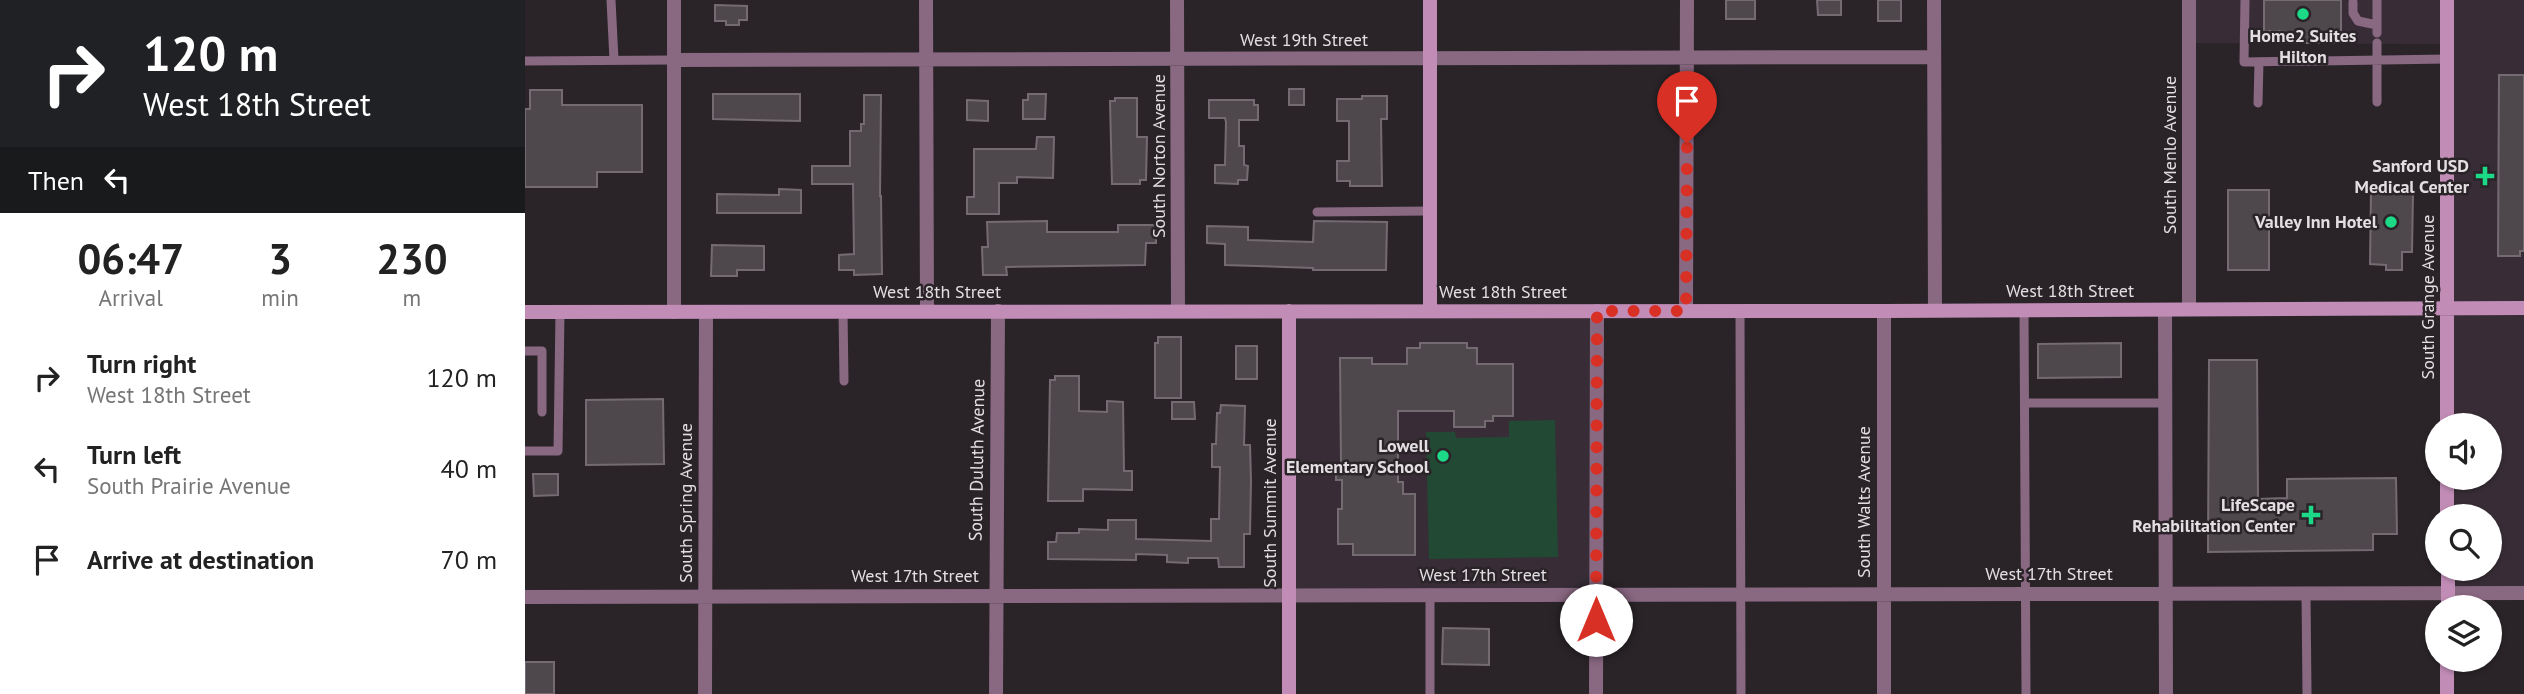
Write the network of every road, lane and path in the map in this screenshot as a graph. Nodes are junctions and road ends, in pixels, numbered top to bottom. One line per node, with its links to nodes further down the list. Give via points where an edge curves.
1 (611, 0): 23 (lane)
2 (674, 0): 20 (street)
3 (926, 0): 16 (street)
4 (1177, 0): 17 (street, South Norton Avenue)
5 (1430, 0): 18 (street)
6 (1687, 0): 19 (street)
7 (1934, 0): 14 (street)
8 (2189, 0): 31 (street, South Menlo Avenue)
9 (2245, 0): 24 (lane, via 2244,62)
10 (2377, 0): 13 (lane)
11 (2447, 0): 15 (street, South Grange Avenue)
12 (2353, 2): 13 (lane, via 2358,21)
13 (2377, 34): 21 (lane)
14 (1933, 57): 19 (street, West 19th Street); 32 (street)
15 (2447, 58): 21 (lane); 29 (street, South Grange Avenue)
16 (926, 59): 17 (street, West 19th Street); 20 (street, West 19th Street); 44 (street)
17 (1177, 59): 18 (street, West 19th Street); 46 (street, South Norton Avenue)
18 (1430, 59): 19 (street, West 19th Street); 27 (street)
19 (1687, 59): 36 (street)
20 (674, 60): 23 (lane); 41 (street)
21 (2377, 60): 24 (lane); 25 (lane)
22 (525, 61): 23 (lane)
23 (614, 61)
24 (2259, 62): 26 (lane)
25 (2377, 102)
26 (2258, 103)
27 (1430, 211): 28 (lane); 48 (street)
28 (1317, 212)
29 (2447, 307): 30 (street, West 18th Street); 31 (street, West 18th Street); 54 (street, South Grange Avenue)
30 (2524, 308)
31 (2189, 309): 34 (street, West 18th Street)
32 (1935, 310): 33 (street, West 18th Street); 38 (street, West 18th Street)
33 (2024, 310): 34 (street, West 18th Street); 51 (lane)
34 (2165, 310): 52 (street)
35 (1597, 311): 36 (street, West 18th Street); 48 (street, West 18th Street); 65 (street)
36 (1686, 311): 37 (street, West 18th Street)
37 (1740, 311): 38 (street, West 18th Street); 64 (lane)
38 (1884, 311): 57 (street, South Walts Avenue)
39 (525, 312): 40 (street, West 18th Street)
40 (560, 312): 41 (street, West 18th Street); 55 (lane, via 558,451)
41 (674, 312): 42 (street, West 18th Street)
42 (706, 312): 43 (street, West 18th Street); 68 (street, South Spring Avenue)
43 (843, 312): 44 (street, West 18th Street); 50 (lane)
44 (927, 312): 45 (street, West 18th Street)
45 (998, 312): 46 (street, West 18th Street); 62 (street, South Duluth Avenue)
46 (1178, 312): 47 (street, West 18th Street)
47 (1289, 312): 48 (street, West 18th Street); 63 (street, South Summit Avenue)
48 (1430, 312)
49 (525, 351): 53 (lane, via 542,351)
50 (844, 381)
51 (2025, 403): 52 (lane); 58 (lane)
52 (2165, 403): 59 (street)
53 (542, 412)
54 (2447, 413)
55 (525, 451)
56 (1430, 593): 63 (street, West 17th Street); 65 (street, West 17th Street); 74 (lane)
57 (1883, 593): 58 (street, West 17th Street); 64 (street, West 17th Street); 77 (street, South Walts Avenue)
58 (2025, 593): 59 (street, West 17th Street); 78 (lane)
59 (2166, 593): 60 (street, West 17th Street); 79 (street)
60 (2307, 593): 69 (street, West 17th Street); 80 (lane)
61 (2524, 593): 66 (street, West 17th Street)
62 (995, 594): 63 (street, West 17th Street); 68 (street, West 17th Street); 72 (street, South Duluth Avenue)
63 (1290, 594): 73 (street, South Summit Avenue)
64 (1740, 594): 65 (street, West 17th Street); 76 (lane)
65 (1596, 595): 75 (street)
66 (2502, 595)
67 (525, 597): 68 (street, West 17th Street)
68 (704, 597): 71 (street, South Spring Avenue)
69 (2425, 599)
70 (2447, 672): 81 (street)
71 (705, 694)
72 (996, 694)
73 (1289, 694)
74 (1430, 694)
75 (1596, 694)
76 (1741, 694)
77 (1884, 694)
78 (2025, 694)
79 (2166, 694)
80 (2307, 694)
81 (2447, 694)

